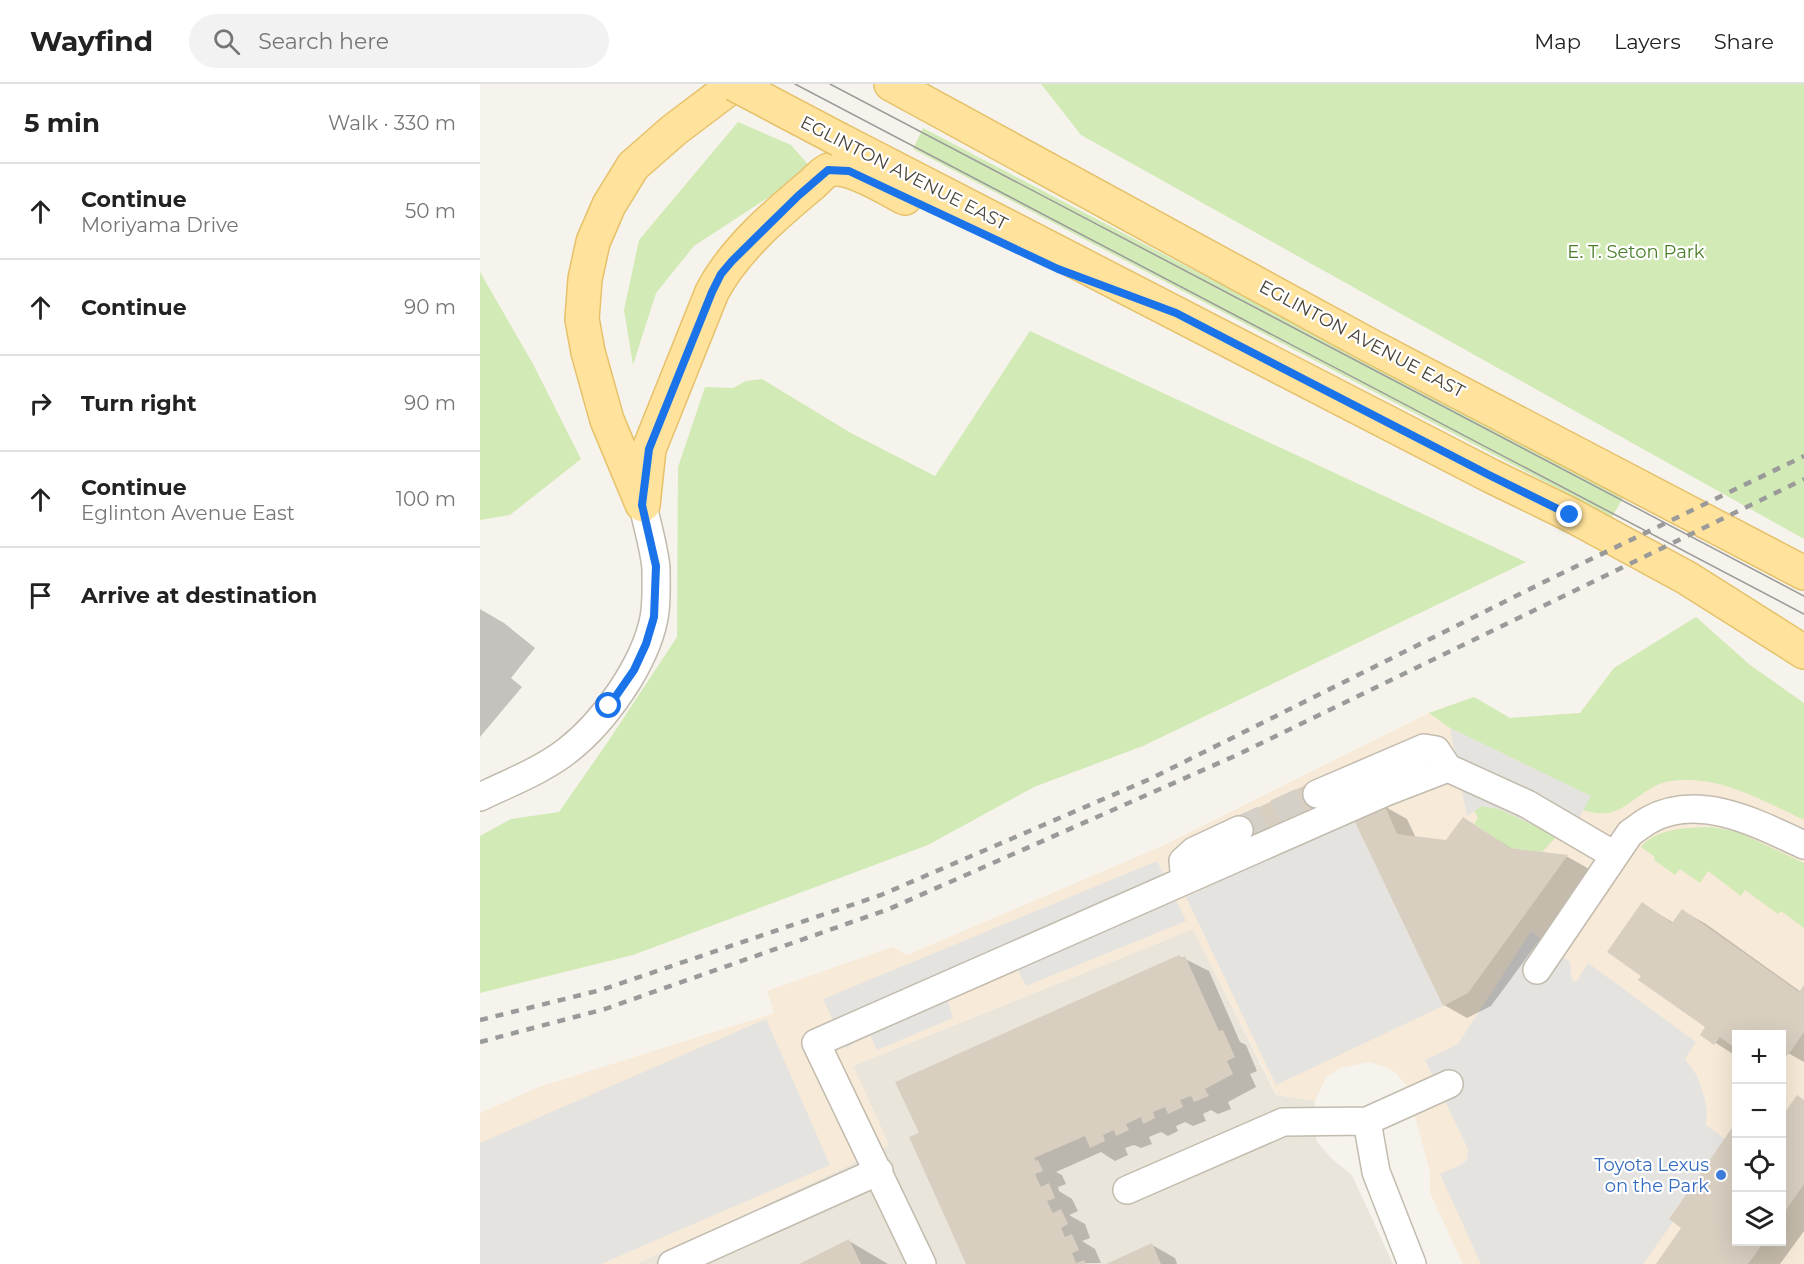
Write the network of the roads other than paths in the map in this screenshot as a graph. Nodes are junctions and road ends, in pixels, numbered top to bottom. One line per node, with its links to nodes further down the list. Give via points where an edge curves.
1 (734, 84): 3 (main road, EGLINTON AVENUE EAST, bridge); 4 (main road, via 633,166 609,205 593,242 582,319 588,352 607,420)
2 (894, 86): 5 (main road, EGLINTON AVENUE EAST, via 1370,345)
3 (1176, 313): 4 (main road, via 1058,269 849,171 828,170 753,238 721,274 649,449); 6 (main road, EGLINTON AVENUE EAST, via 1570,515 1677,573)
4 (642, 505): 9 (street, via 656,566 654,617 634,670 596,723 568,750)
5 (1804, 573)
6 (1804, 652)
7 (1448, 768): 8 (street, via 1436,750 1424,748); 12 (street, via 1527,804); 13 (street)
8 (1317, 794)
9 (480, 797)
10 (1239, 830): 13 (street, via 1194,850 1183,861)
11 (1804, 845): 12 (street, via 1750,821 1692,809 1650,819 1630,833)
12 (1614, 855): 14 (street)
13 (1185, 880): 17 (street, via 816,1043)
14 (1538, 970)
15 (1449, 1084): 16 (street)
16 (1367, 1121): 18 (street, via 1283,1122); 21 (street, via 1376,1172)
17 (879, 1171): 19 (street); 20 (street)
18 (1126, 1190)
19 (672, 1264)
20 (922, 1264)
21 (1412, 1264)

